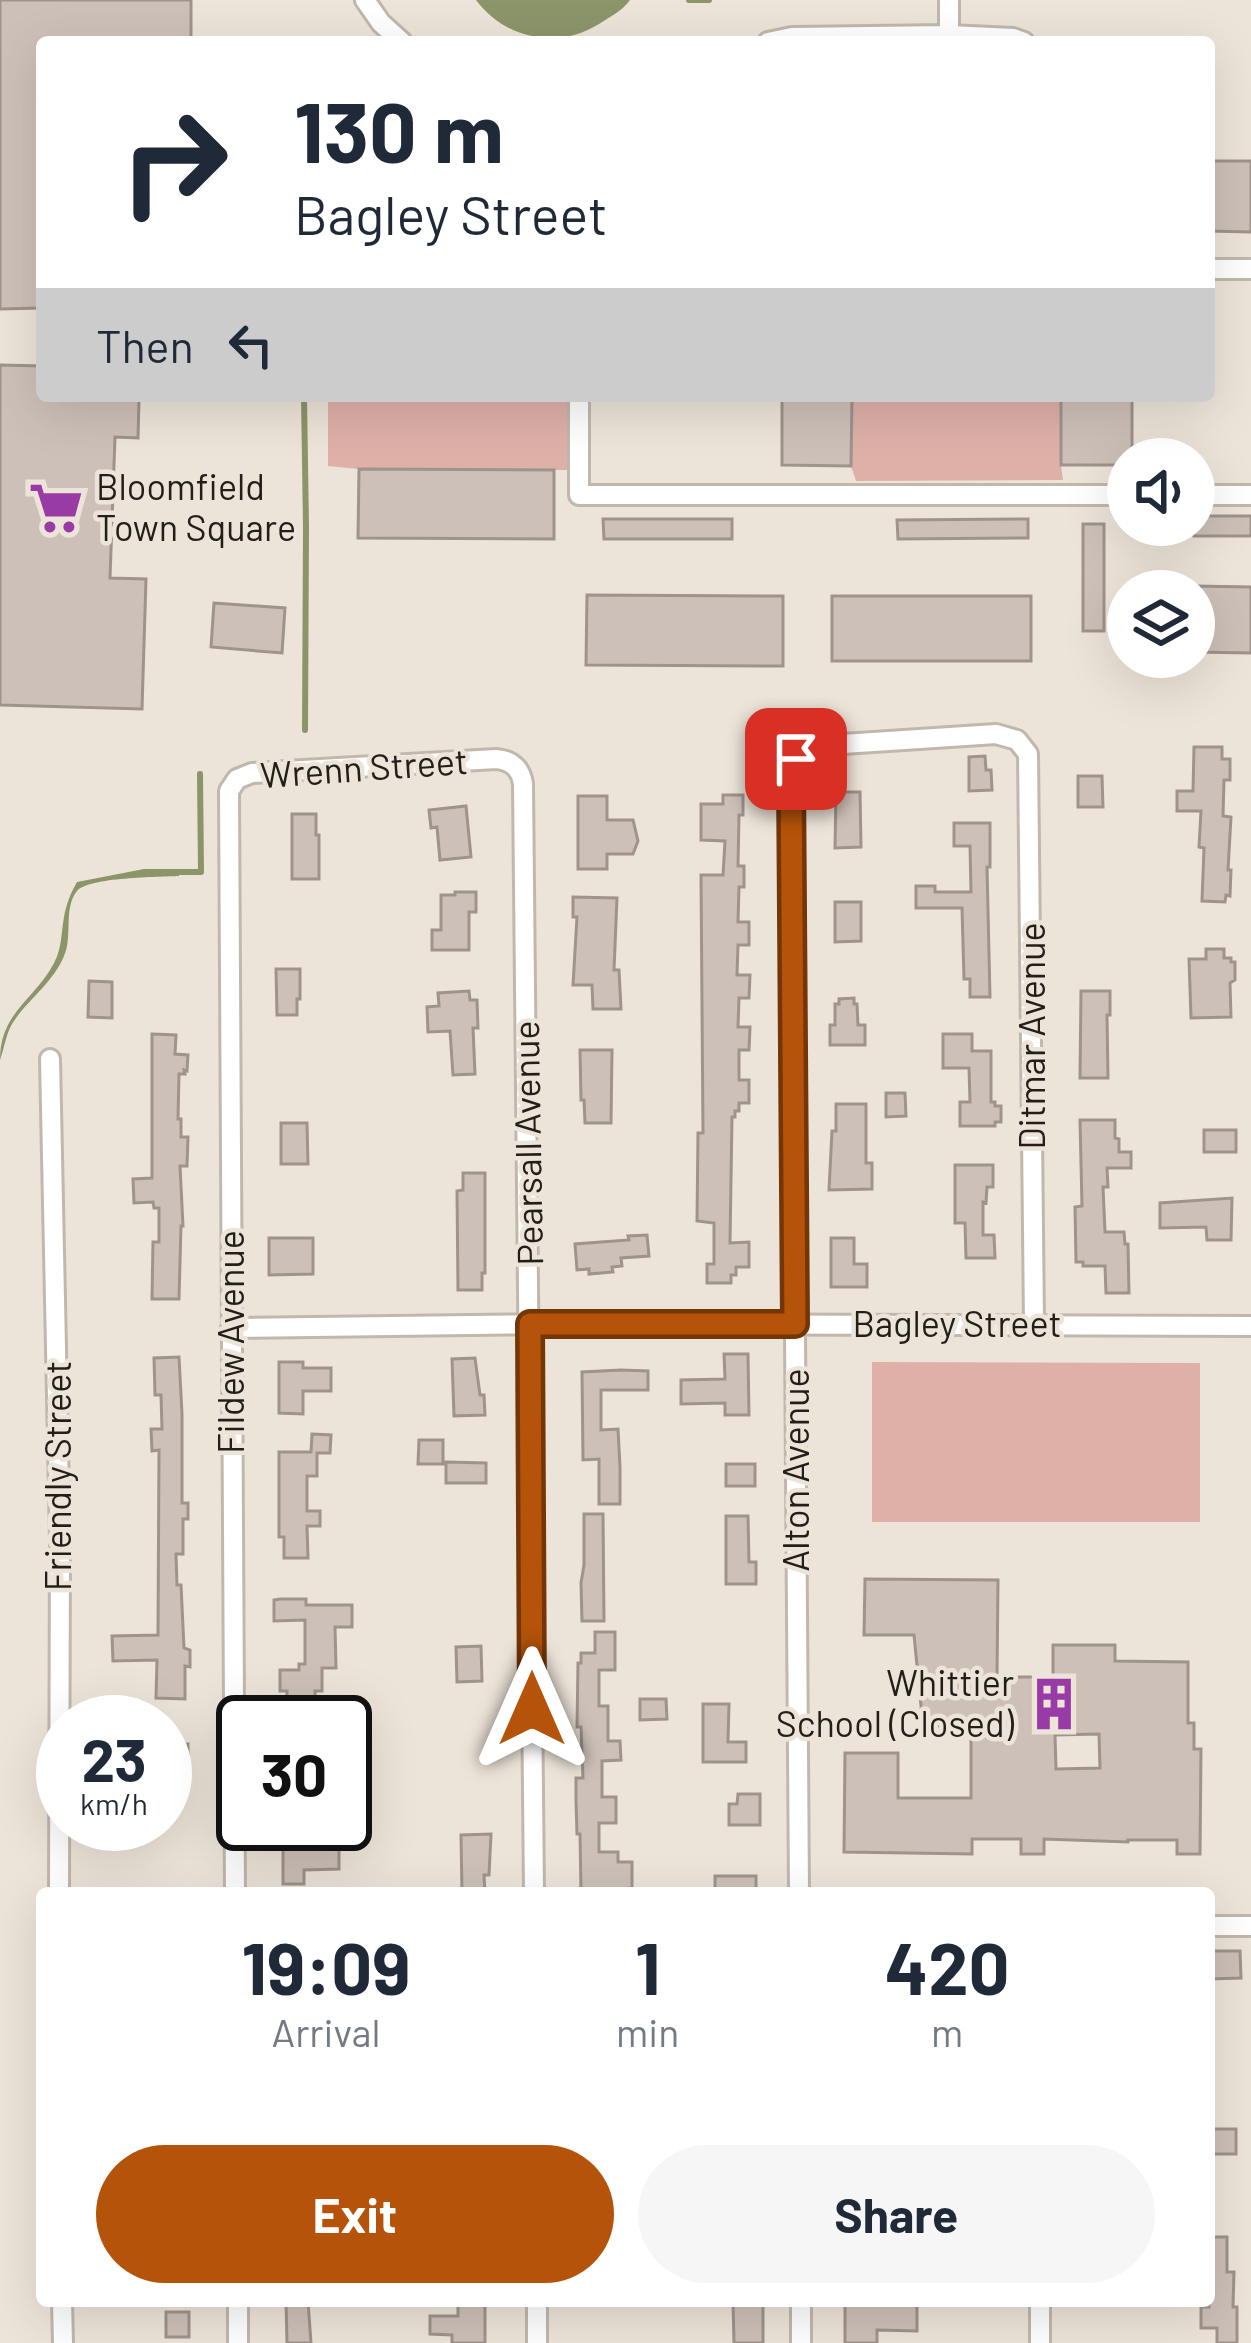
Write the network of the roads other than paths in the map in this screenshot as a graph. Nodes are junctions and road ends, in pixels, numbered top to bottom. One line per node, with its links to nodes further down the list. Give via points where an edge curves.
1 (365, 0): 4 (street)
2 (949, 0): 3 (street)
3 (949, 35): 5 (street); 6 (street)
4 (395, 36)
5 (916, 36)
6 (970, 36)
7 (1251, 268): 8 (street)
8 (1215, 269)
9 (579, 402): 10 (street, via 580,495)
10 (1107, 496)
11 (1215, 496): 12 (street)
12 (1251, 496)
13 (796, 759): 18 (street, Alton Avenue); 19 (street, Ditmar Avenue, via 818,744 996,734 1026,750)
14 (507, 761): 15 (street, Wrenn Street, via 253,773); 17 (street, Pearsall Avenue, via 523,784)
15 (229, 791): 21 (street, Fildew Avenue)
16 (50, 1059): 22 (street, Friendly Street)
17 (530, 1324): 18 (street, Bagley Street); 21 (street, Bagley Street); 24 (street, Pearsall Avenue)
18 (795, 1324): 19 (street, Bagley Street); 25 (street, Alton Avenue)
19 (1034, 1324): 20 (street, Bagley Street)
20 (1251, 1326)
21 (231, 1328): 23 (street, Fildew Avenue)
22 (59, 1887)
23 (236, 1887)
24 (534, 1887)
25 (799, 1887)
26 (1215, 1926): 27 (street)
27 (1251, 1926)
28 (62, 2307): 33 (street)
29 (238, 2307): 34 (street)
30 (537, 2307): 35 (street)
31 (801, 2307): 36 (street)
32 (1040, 2307): 37 (street)
33 (63, 2343)
34 (238, 2343)
35 (537, 2343)
36 (801, 2343)
37 (1040, 2343)

